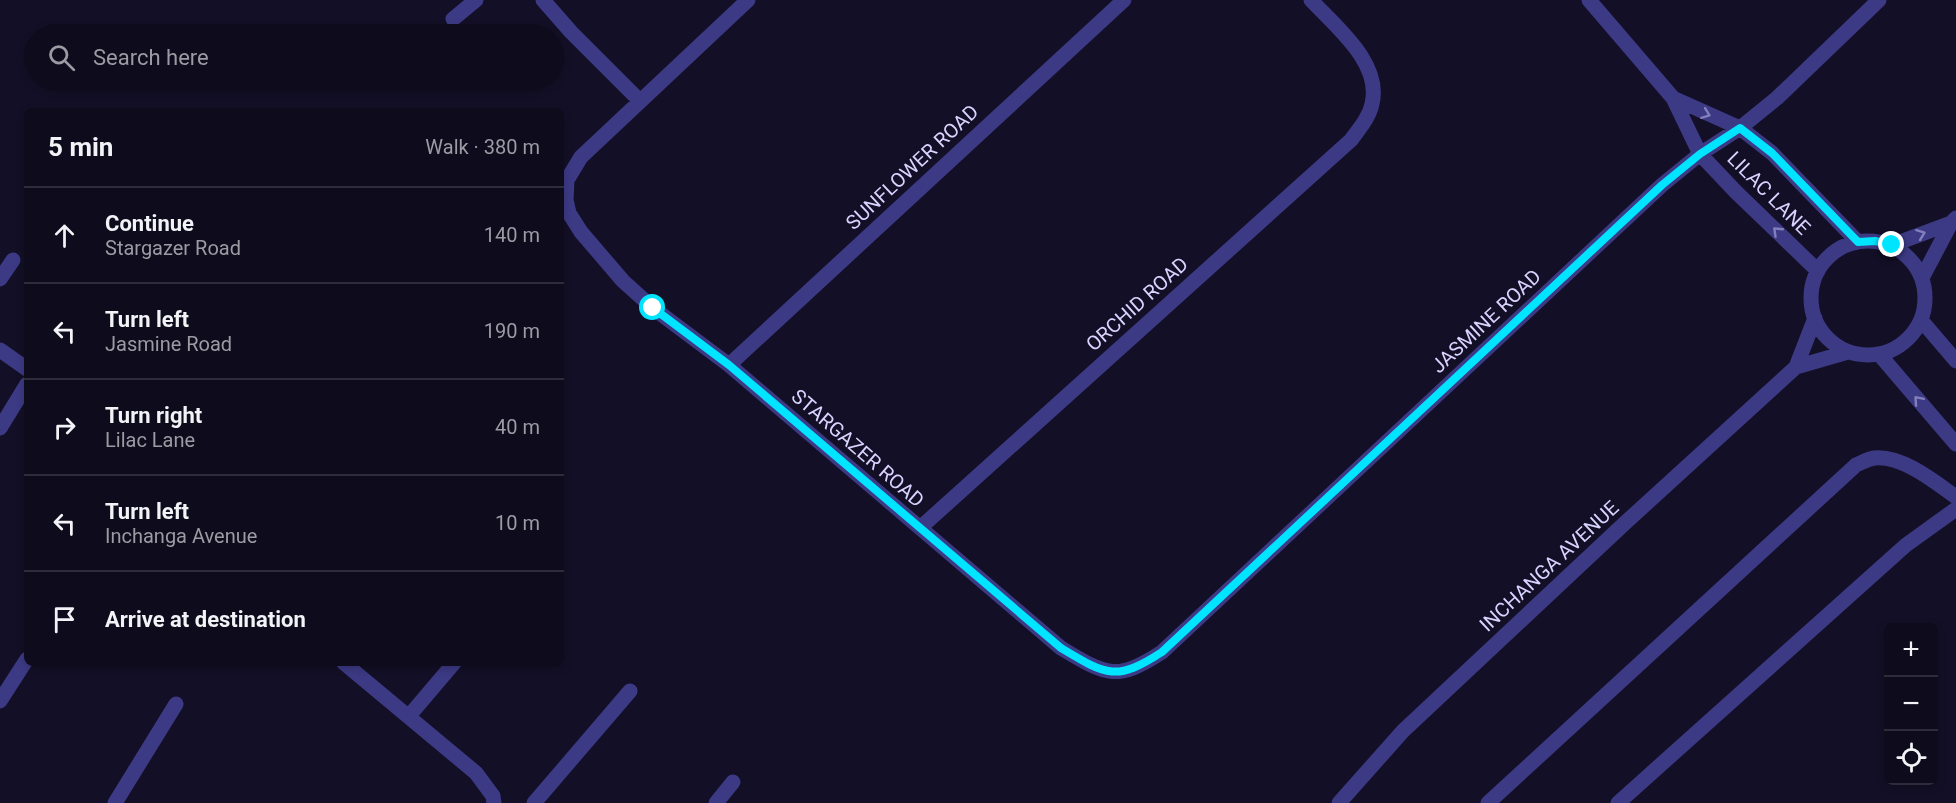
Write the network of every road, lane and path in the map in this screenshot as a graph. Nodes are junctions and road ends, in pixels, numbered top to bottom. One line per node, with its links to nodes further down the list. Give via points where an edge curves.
1 (476, 0): 8 (street)
2 (543, 0): 10 (street)
3 (748, 0): 10 (street, STARGAZER ROAD)
4 (1124, 0): 26 (street, SUNFLOWER ROAD)
5 (1311, 0): 34 (street, ORCHID ROAD, via 1368,65 1372,104 1351,140)
6 (1589, 0): 9 (street)
7 (1879, 0): 11 (street, JASMINE ROAD)
8 (453, 19)
9 (1673, 98): 11 (street, LILAC LANE, one-way to 11); 12 (street, LILAC LANE)
10 (640, 101): 26 (street, STARGAZER ROAD, via 581,157 567,180 569,213 623,281)
11 (1740, 128): 12 (street, JASMINE ROAD); 14 (street, LILAC LANE, via 1772,153)
12 (1700, 154): 17 (street, LILAC LANE, one-way to 12); 38 (street, JASMINE ROAD, via 1662,185 1162,652)
13 (1953, 221): 15 (street, one-way to 13); 18 (street)
14 (1858, 242): 15 (street); 17 (street, via 1828,257)
15 (1892, 245): 18 (street, via 1906,255)
16 (12, 260): 19 (street)
17 (1818, 271): 20 (street, INCHANGA AVENUE, via 1812,286)
18 (1922, 278): 21 (street, via 1925,306)
19 (0, 279)
20 (1815, 318): 23 (street, INCHANGA AVENUE, via 1822,332); 28 (street, INCHANGA AVENUE)
21 (1921, 320): 24 (street, INCHANGA AVENUE, via 1904,342); 25 (street)
22 (0, 350): 27 (street)
23 (1848, 352): 24 (street, INCHANGA AVENUE); 28 (street, INCHANGA AVENUE)
24 (1878, 354): 31 (street, one-way to 24)
25 (1956, 361)
26 (729, 365): 34 (street, STARGAZER ROAD)
27 (24, 367)
28 (1796, 367): 48 (street, INCHANGA AVENUE, via 1403,731)
29 (24, 389): 30 (street)
30 (0, 428)
31 (1956, 444)
32 (1956, 497): 49 (street, via 1924,473 1888,459 1874,458 1856,465)
33 (1956, 508): 50 (street, via 1906,545)
34 (920, 528): 38 (street, STARGAZER ROAD, via 1061,648 1088,664)
35 (24, 664): 40 (street)
36 (348, 666): 42 (street)
37 (451, 666): 42 (street)
38 (1123, 672)
39 (630, 690): 46 (street)
40 (0, 701)
41 (176, 704): 44 (street)
42 (408, 716): 45 (street, via 476,773)
43 (733, 782): 47 (street)
44 (115, 803)
45 (494, 803)
46 (534, 803)
47 (716, 803)
48 (1339, 803)
49 (1488, 803)
50 (1618, 803)

